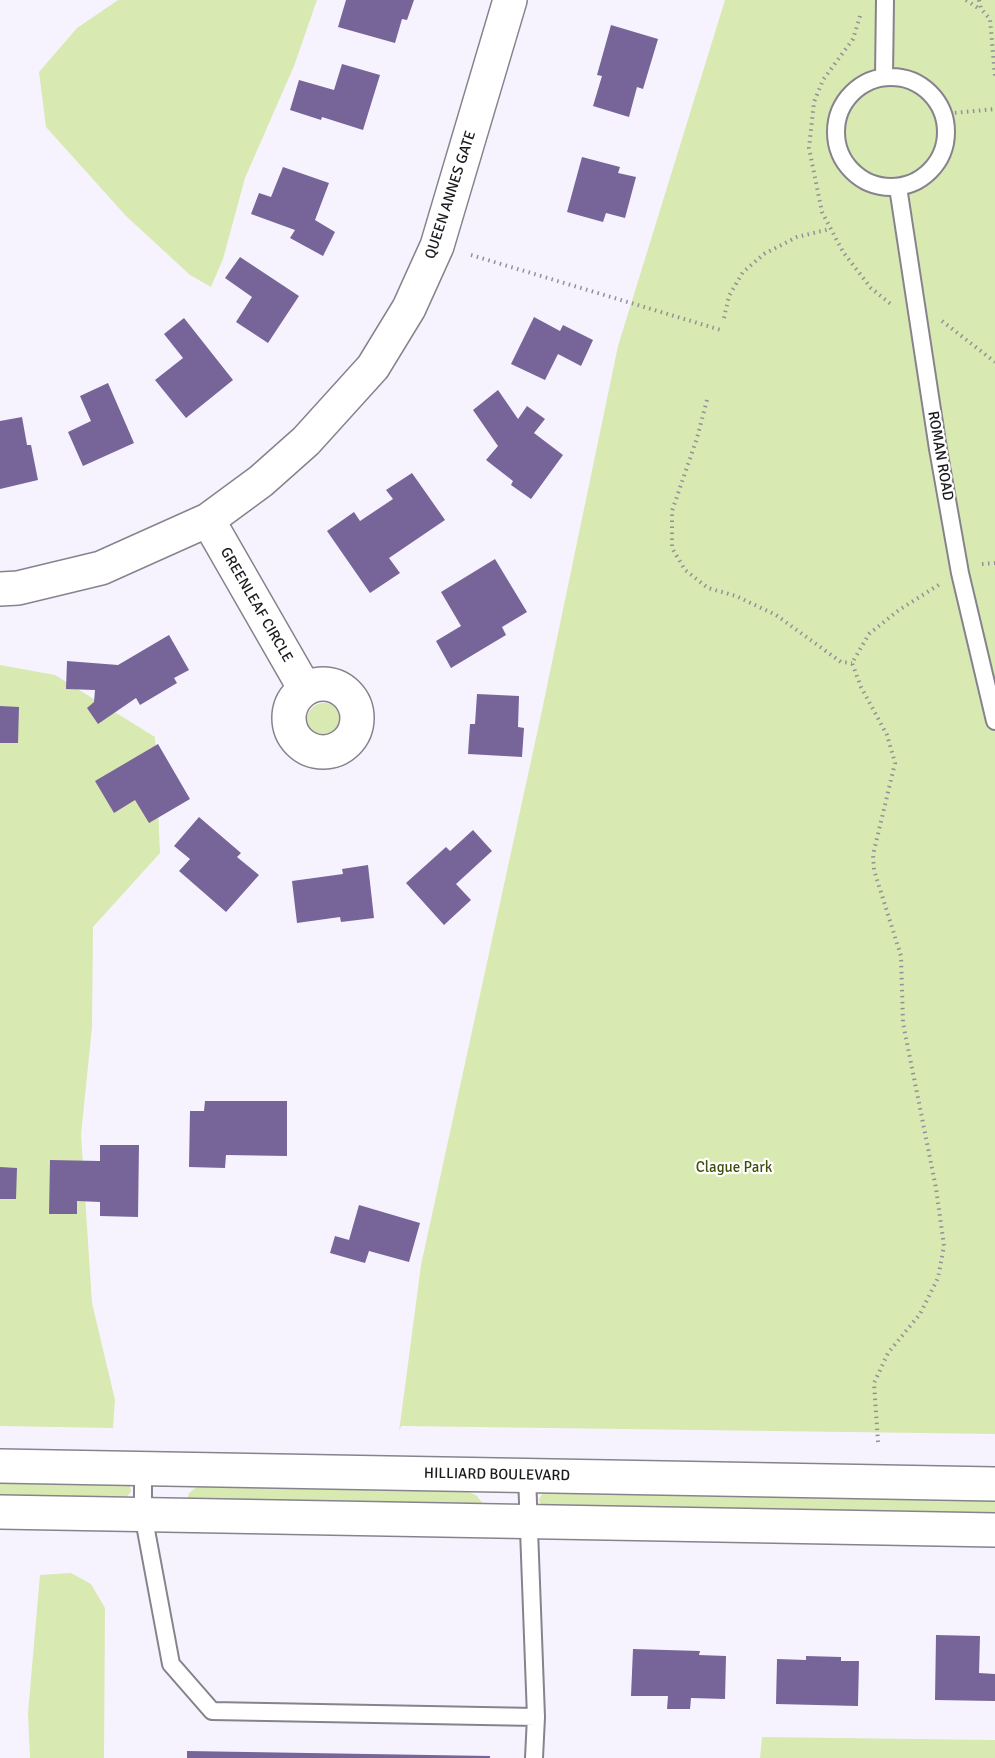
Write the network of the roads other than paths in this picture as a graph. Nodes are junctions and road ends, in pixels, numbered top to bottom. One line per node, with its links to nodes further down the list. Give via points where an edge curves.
1 (510, 0): 5 (main road, QUEEN ANNES GATE, via 437,246 409,308 373,367 306,441)
2 (885, 0): 3 (lane)
3 (884, 77): 4 (lane, via 900,77 928,91 939,104 946,133 937,163 926,175); 4 (lane, via 855,89 844,101 836,123 837,147 853,174 882,187)
4 (898, 187): 8 (lane, ROMAN ROAD, via 960,573)
5 (208, 520): 6 (main road, QUEEN ANNES GATE, via 101,568); 7 (main road, GREENLEAF CIRCLE)
6 (0, 589)
7 (306, 689)
8 (995, 721)
9 (0, 1466): 10 (main road, HILLIARD BOULEVARD)
10 (143, 1469): 11 (main road, HILLIARD BOULEVARD); 14 (lane)
11 (527, 1476): 12 (main road, HILLIARD BOULEVARD); 15 (lane)
12 (995, 1484)
13 (0, 1512): 14 (main road)
14 (143, 1514): 15 (main road); 17 (lane, via 171,1664 212,1711)
15 (528, 1521): 16 (main road); 17 (lane)
16 (995, 1530)
17 (536, 1717): 18 (lane)
18 (534, 1758)

